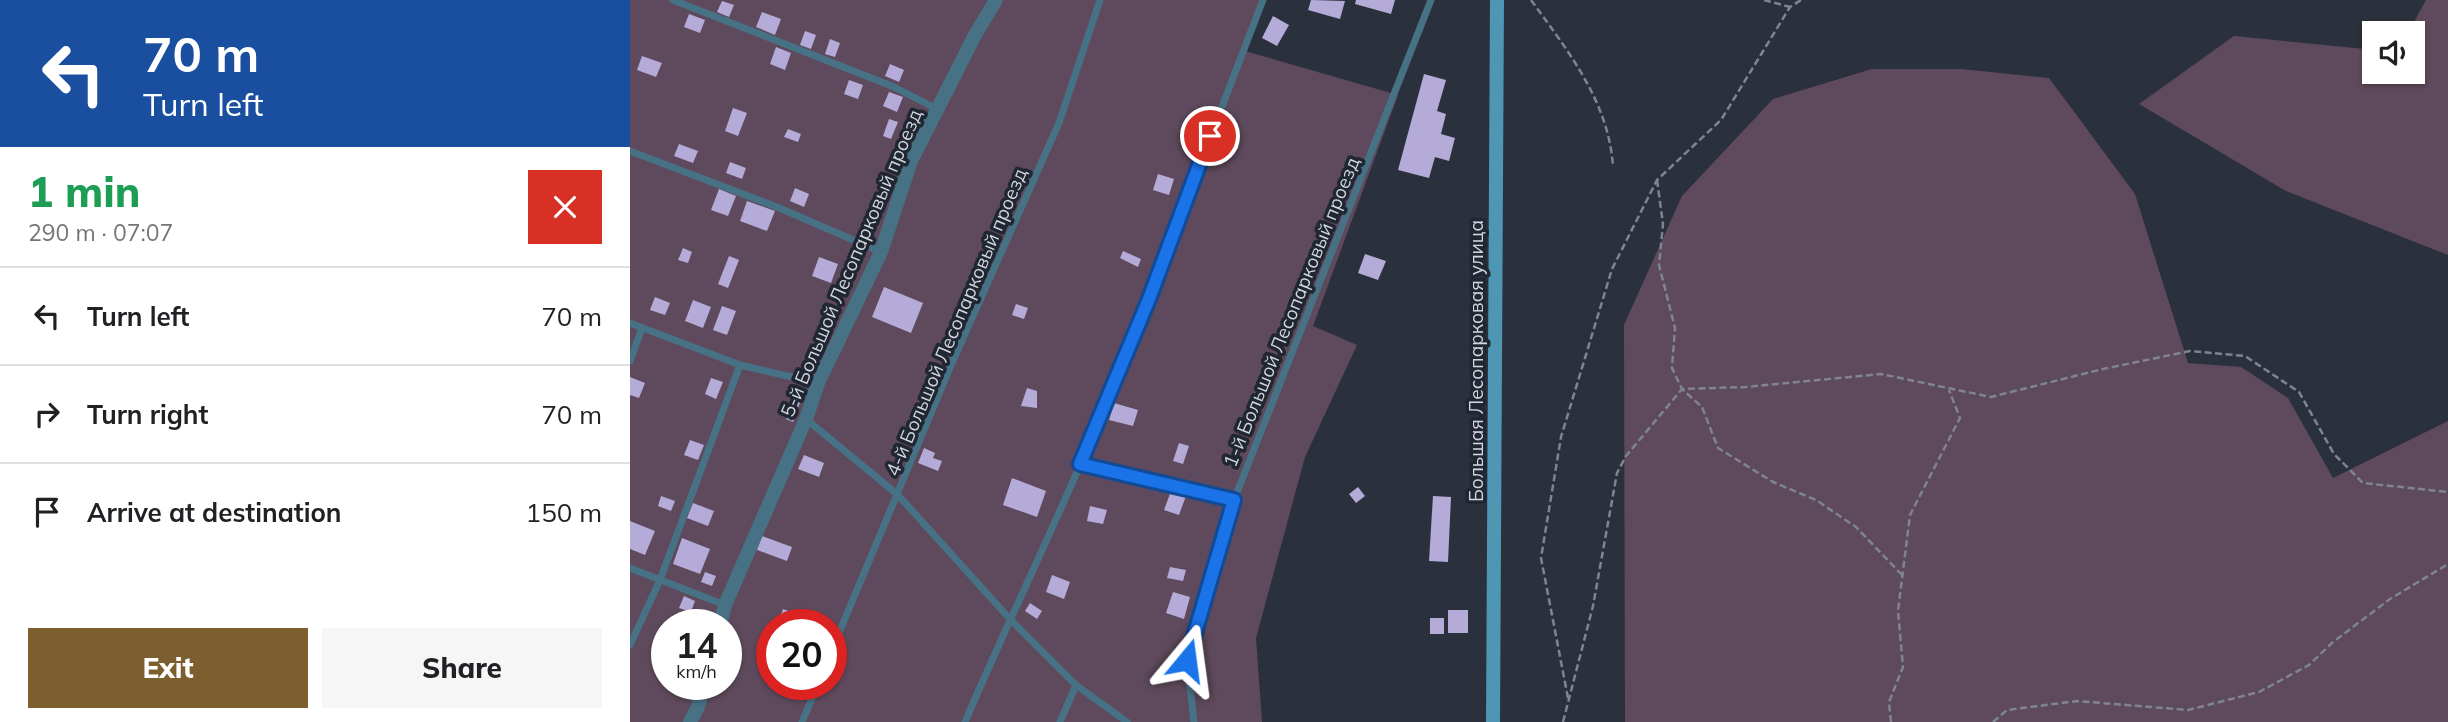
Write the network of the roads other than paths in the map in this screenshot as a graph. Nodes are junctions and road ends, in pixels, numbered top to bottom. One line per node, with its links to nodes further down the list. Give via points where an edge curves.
1 (673, 0): 7 (lane)
2 (996, 0): 7 (street, 5-й Большой Лесопарковый проезд)
3 (1100, 0): 17 (lane, 4-й Большой Лесопарковый проезд, via 1059,123)
4 (1263, 0): 16 (lane, via 1149,299)
5 (1431, 0): 18 (lane, 1-й Большой Лесопарковый проезд)
6 (1497, 0): 35 (main road, Большая Лесопарковая улица)
7 (937, 109): 9 (street, 5-й Большой Лесопарковый проезд, via 911,161)
8 (630, 151): 9 (lane)
9 (881, 252): 14 (street, 5-й Большой Лесопарковый проезд)
10 (630, 323): 11 (lane)
11 (642, 328): 12 (lane); 13 (lane)
12 (630, 361)
13 (740, 365): 14 (lane); 20 (lane)
14 (818, 383): 15 (street, 5-й Большой Лесопарковый проезд)
15 (806, 419): 17 (lane); 21 (street, 5-й Большой Лесопарковый проезд)
16 (1080, 464): 18 (lane); 24 (lane)
17 (898, 495): 23 (lane, 4-й Большой Лесопарковый проезд); 24 (lane)
18 (1234, 500): 34 (lane, 1-й Большой Лесопарковый проезд, via 1187,660)
19 (630, 568): 20 (lane)
20 (660, 580): 21 (lane); 25 (lane)
21 (725, 604): 22 (street, 5-й Большой Лесопарковый проезд)
22 (724, 609)
23 (847, 615)
24 (1009, 618): 26 (lane); 31 (lane)
25 (630, 645)
26 (1076, 685): 32 (lane); 33 (lane)
27 (698, 700): 29 (street)
28 (811, 700): 30 (lane)
29 (690, 722)
30 (802, 722)
31 (965, 722)
32 (1060, 722)
33 (1127, 722)
34 (1194, 722)
35 (1493, 722)

